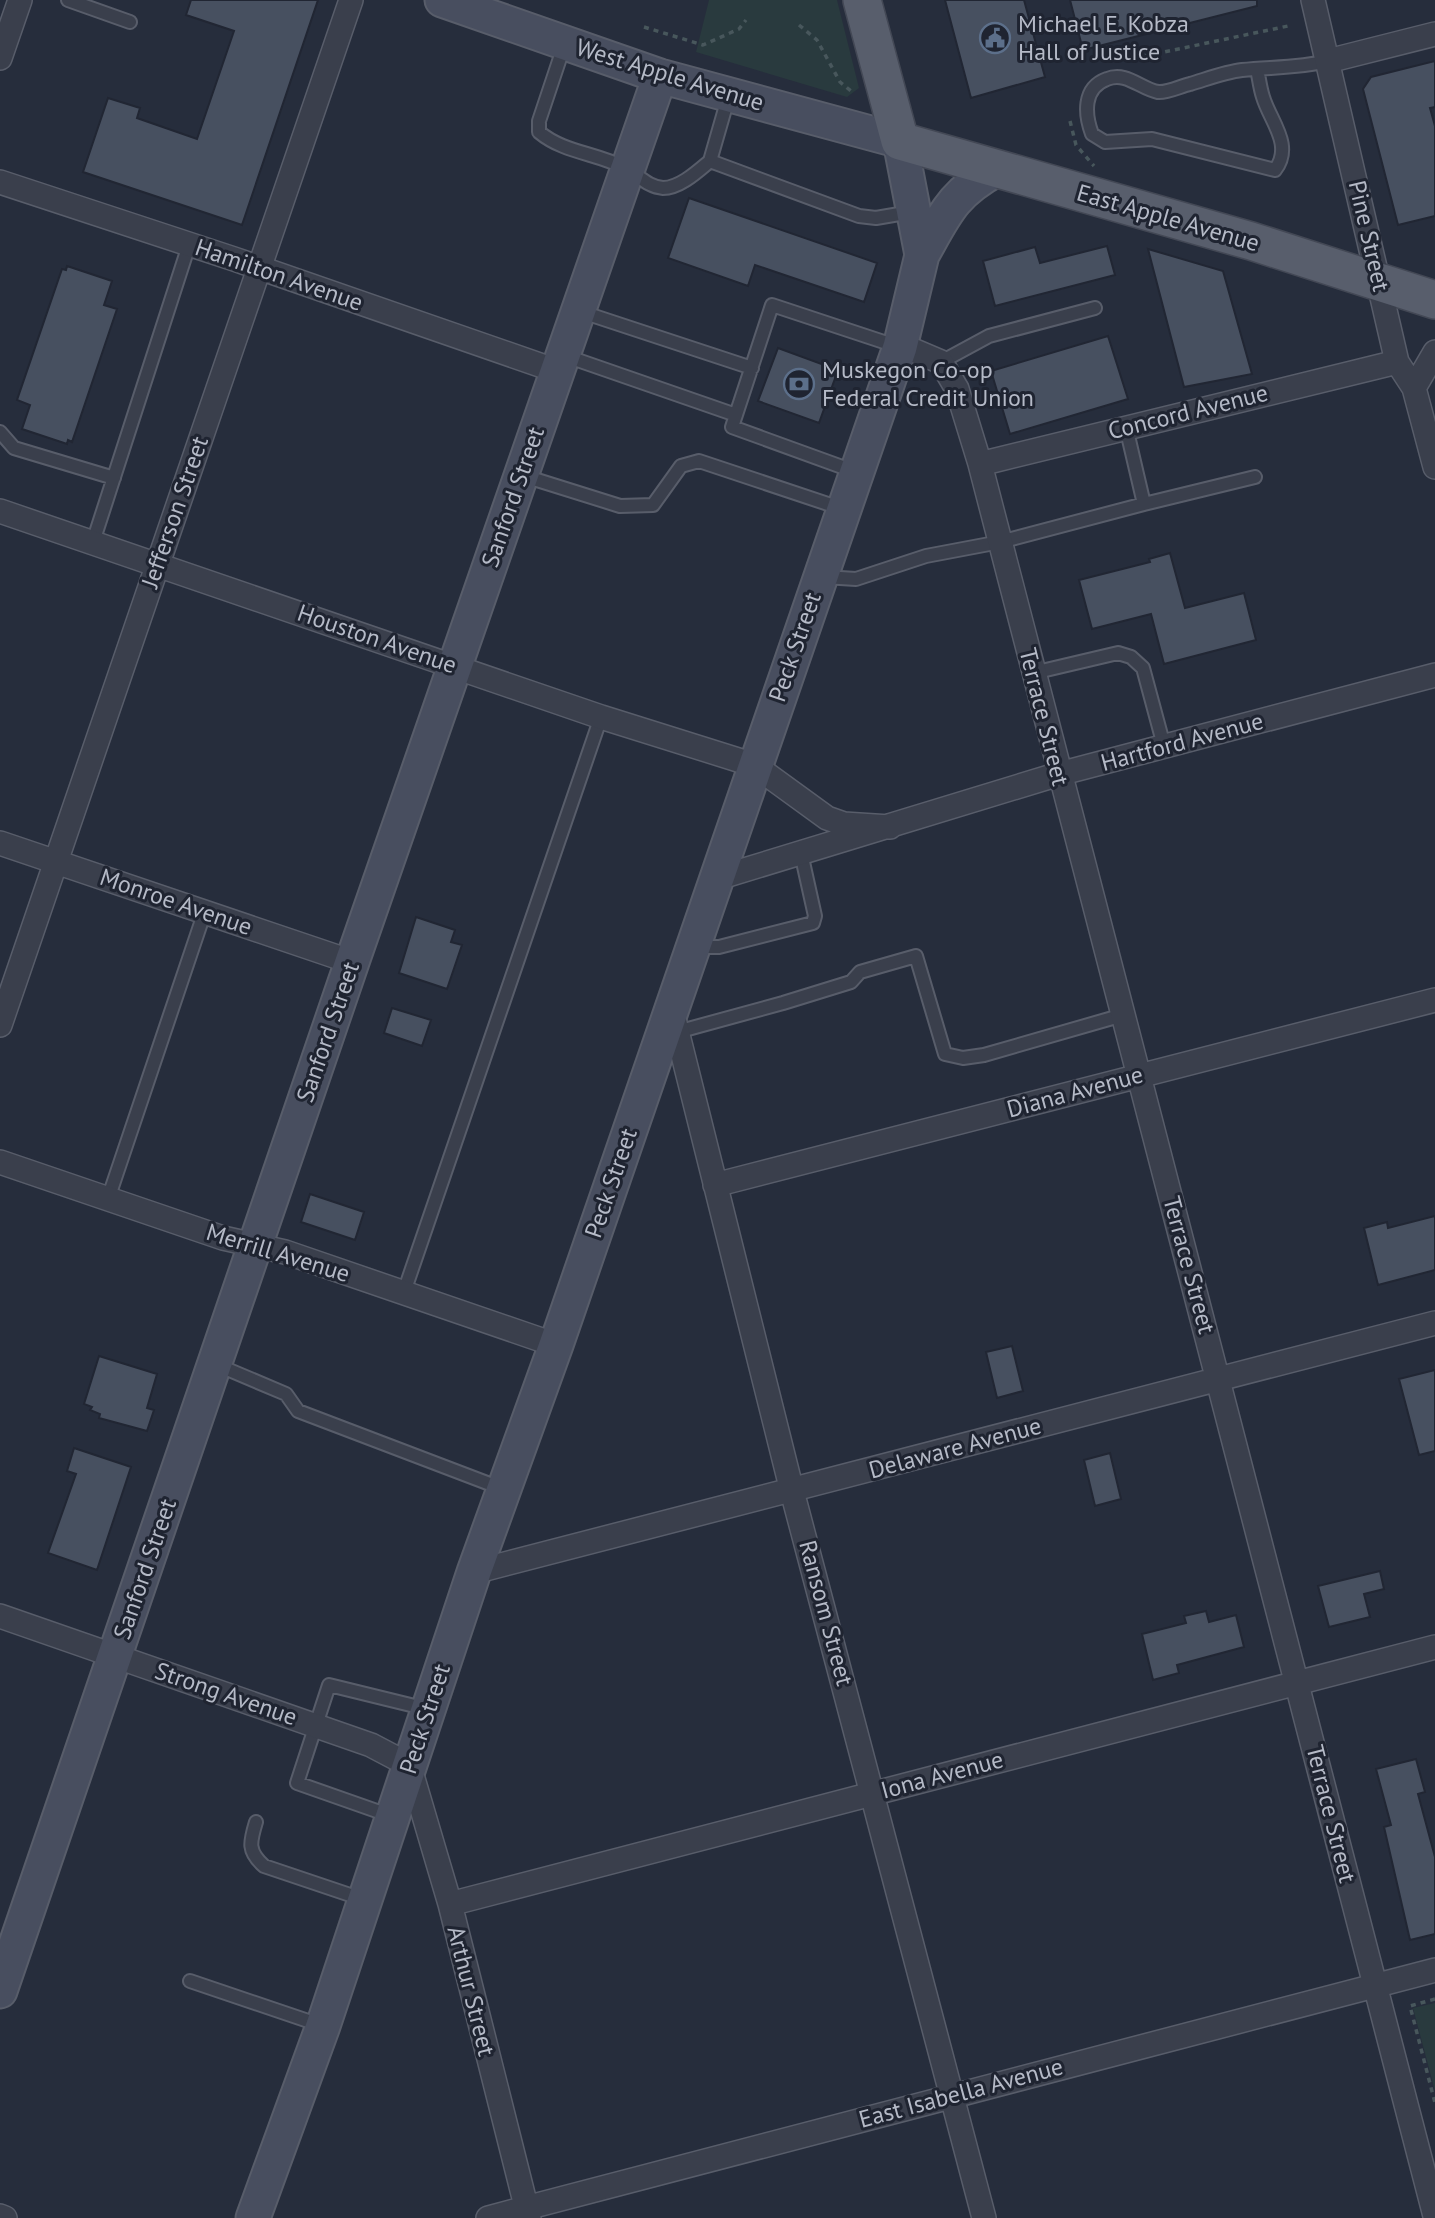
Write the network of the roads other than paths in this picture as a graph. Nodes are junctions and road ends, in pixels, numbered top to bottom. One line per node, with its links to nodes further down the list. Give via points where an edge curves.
1 (20, 0): 7 (street)
2 (68, 0): 8 (lane)
3 (351, 0): 24 (street, Jefferson Street)
4 (442, 0): 10 (street, West Apple Avenue)
5 (862, 0): 16 (main road)
6 (1313, 0): 12 (street, Pine Street)
7 (6, 20): 11 (street)
8 (130, 22)
9 (1435, 34): 12 (street)
10 (565, 43): 14 (street, West Apple Avenue); 18 (lane, via 539,121 540,132 553,144)
11 (0, 58)
12 (1328, 61): 13 (lane, via 1299,68); 25 (street, Pine Street)
13 (1257, 69): 13 (lane, via 1159,92 1125,78 1108,78 1094,88 1086,118 1092,134 1105,142 1153,139 1272,171 1278,167 1281,134 1263,99)
14 (660, 76): 15 (street, West Apple Avenue); 18 (street, Sanford Street)
15 (729, 95): 16 (street, West Apple Avenue); 17 (lane)
16 (900, 141): 19 (main road, East Apple Avenue); 21 (street, Peck Street)
17 (710, 161): 18 (lane, via 677,185 663,188 637,178); 21 (lane, via 859,216)
18 (627, 168): 28 (street, Sanford Street)
19 (997, 169): 23 (street, via 969,184 953,200); 25 (main road, East Apple Avenue)
20 (0, 182): 22 (street, Hamilton Avenue)
21 (914, 212): 23 (street, Peck Street)
22 (189, 244): 24 (street, Hamilton Avenue); 44 (lane)
23 (922, 255): 29 (street, Peck Street)
24 (258, 268): 33 (street, Hamilton Avenue); 50 (street, Jefferson Street)
25 (1380, 281): 26 (main road, East Apple Avenue); 32 (street, Pine Street)
26 (1435, 300)
27 (1095, 308): 31 (lane, via 989,336)
28 (578, 310): 33 (street, Sanford Street); 34 (lane)
29 (900, 346): 31 (street); 34 (lane, via 772,305); 41 (street, Peck Street)
30 (1435, 352): 35 (street)
31 (941, 362): 39 (street, Terrace Street, via 957,389)
32 (1397, 362): 35 (street, Pine Street); 37 (street, Concord Avenue)
33 (560, 363): 36 (lane); 42 (street, Sanford Street)
34 (752, 368): 36 (lane)
35 (1414, 388): 40 (street, Pine Street)
36 (734, 421): 41 (lane)
37 (1126, 427): 39 (street, Concord Avenue); 45 (lane)
38 (0, 432): 44 (lane, via 14,448)
39 (980, 464): 49 (street, Terrace Street)
40 (1435, 466)
41 (856, 472): 46 (street, Peck Street)
42 (521, 475): 46 (lane, via 620,506 653,505 681,466 699,461); 52 (street, Sanford Street)
43 (1255, 477): 45 (lane)
44 (114, 478): 48 (lane)
45 (1144, 504): 49 (lane)
46 (844, 509): 51 (street, Peck Street)
47 (0, 511): 48 (street, Houston Avenue)
48 (93, 542): 50 (street, Houston Avenue)
49 (1000, 542): 51 (lane, via 926,556 856,579); 53 (street, Terrace Street)
50 (157, 564): 52 (street, Houston Avenue); 62 (street, Jefferson Street)
51 (820, 576): 57 (street, Peck Street)
52 (455, 665): 55 (street, Houston Avenue); 66 (street, Sanford Street)
53 (1033, 673): 56 (lane, via 1118,653 1131,657 1143,668); 58 (street, Terrace Street)
54 (1435, 675): 56 (street, Hartford Avenue)
55 (601, 717): 57 (street, Houston Avenue); 76 (lane)
56 (1164, 746): 58 (street, Hartford Avenue)
57 (754, 765): 59 (street, Hartford Avenue, via 827,818 844,824); 63 (street, Peck Street)
58 (1059, 774): 59 (street, Hartford Avenue); 68 (street, Terrace Street)
59 (890, 827): 61 (street, Hartford Avenue)
60 (2, 848): 62 (street, Monroe Avenue)
61 (801, 853): 63 (street, Hartford Avenue); 65 (lane, via 813,923 719,947)
62 (56, 861): 64 (street, Monroe Avenue); 70 (street, Jefferson Street)
63 (718, 878): 65 (street, Peck Street)
64 (205, 911): 66 (street, Monroe Avenue); 74 (lane)
65 (694, 947): 69 (street, Peck Street)
66 (352, 962): 75 (street, Sanford Street)
67 (1435, 1000): 71 (street, Diana Avenue)
68 (1123, 1015): 69 (lane, via 984,1055 963,1058 945,1054 916,956 860,972 851,982 783,1003); 71 (street, Terrace Street)
69 (674, 1020): 73 (street, Ransom Street); 78 (street, Peck Street)
70 (0, 1025)
71 (1140, 1075): 73 (street, Diana Avenue); 80 (street, Terrace Street)
72 (0, 1162): 74 (street, Merrill Avenue)
73 (715, 1185): 82 (street, Ransom Street)
74 (108, 1199): 75 (street, Merrill Avenue)
75 (255, 1246): 76 (street, Merrill Avenue); 79 (street, Sanford Street)
76 (404, 1292): 78 (street, Merrill Avenue)
77 (1435, 1323): 80 (street, Delaware Avenue)
78 (556, 1345): 81 (street, Peck Street)
79 (214, 1364): 81 (lane, via 286,1394 298,1411); 86 (street, Sanford Street)
80 (1219, 1379): 82 (street, Delaware Avenue); 87 (street, Terrace Street)
81 (503, 1489): 83 (street, Peck Street)
82 (792, 1491): 83 (street, Delaware Avenue); 91 (street, Ransom Street)
83 (474, 1572): 88 (street, Peck Street)
84 (0, 1616): 86 (street, Strong Avenue)
85 (1435, 1647): 87 (street, Iona Avenue)
86 (115, 1656): 89 (street, Strong Avenue); 99 (street, Sanford Street)
87 (1297, 1683): 91 (street, Iona Avenue); 98 (street, Terrace Street)
88 (427, 1709): 89 (lane, via 329,1685); 90 (street, Peck Street)
89 (316, 1726): 90 (street, Strong Avenue, via 371,1745); 92 (lane, via 297,1783)
90 (409, 1765): 92 (street, Peck Street); 95 (street, Arthur Street)
91 (873, 1793): 95 (street, Iona Avenue); 101 (street, Ransom Street)
92 (395, 1817): 94 (street, Peck Street)
93 (256, 1822): 94 (lane, via 249,1846 264,1866)
94 (365, 1900): 100 (street, Peck Street)
95 (450, 1905): 102 (street, Arthur Street)
96 (1435, 1970): 98 (street, East Isabella Avenue)
97 (190, 1981): 100 (lane)
98 (1375, 1986): 101 (street, East Isabella Avenue); 103 (street, Terrace Street)
99 (0, 1991)
100 (323, 2026): 104 (street, Peck Street)
101 (953, 2095): 102 (street, East Isabella Avenue); 106 (street, Ransom Street)
102 (527, 2213): 105 (street, East Isabella Avenue)
103 (1435, 2216)
104 (253, 2218)
105 (488, 2218)
106 (984, 2218)

